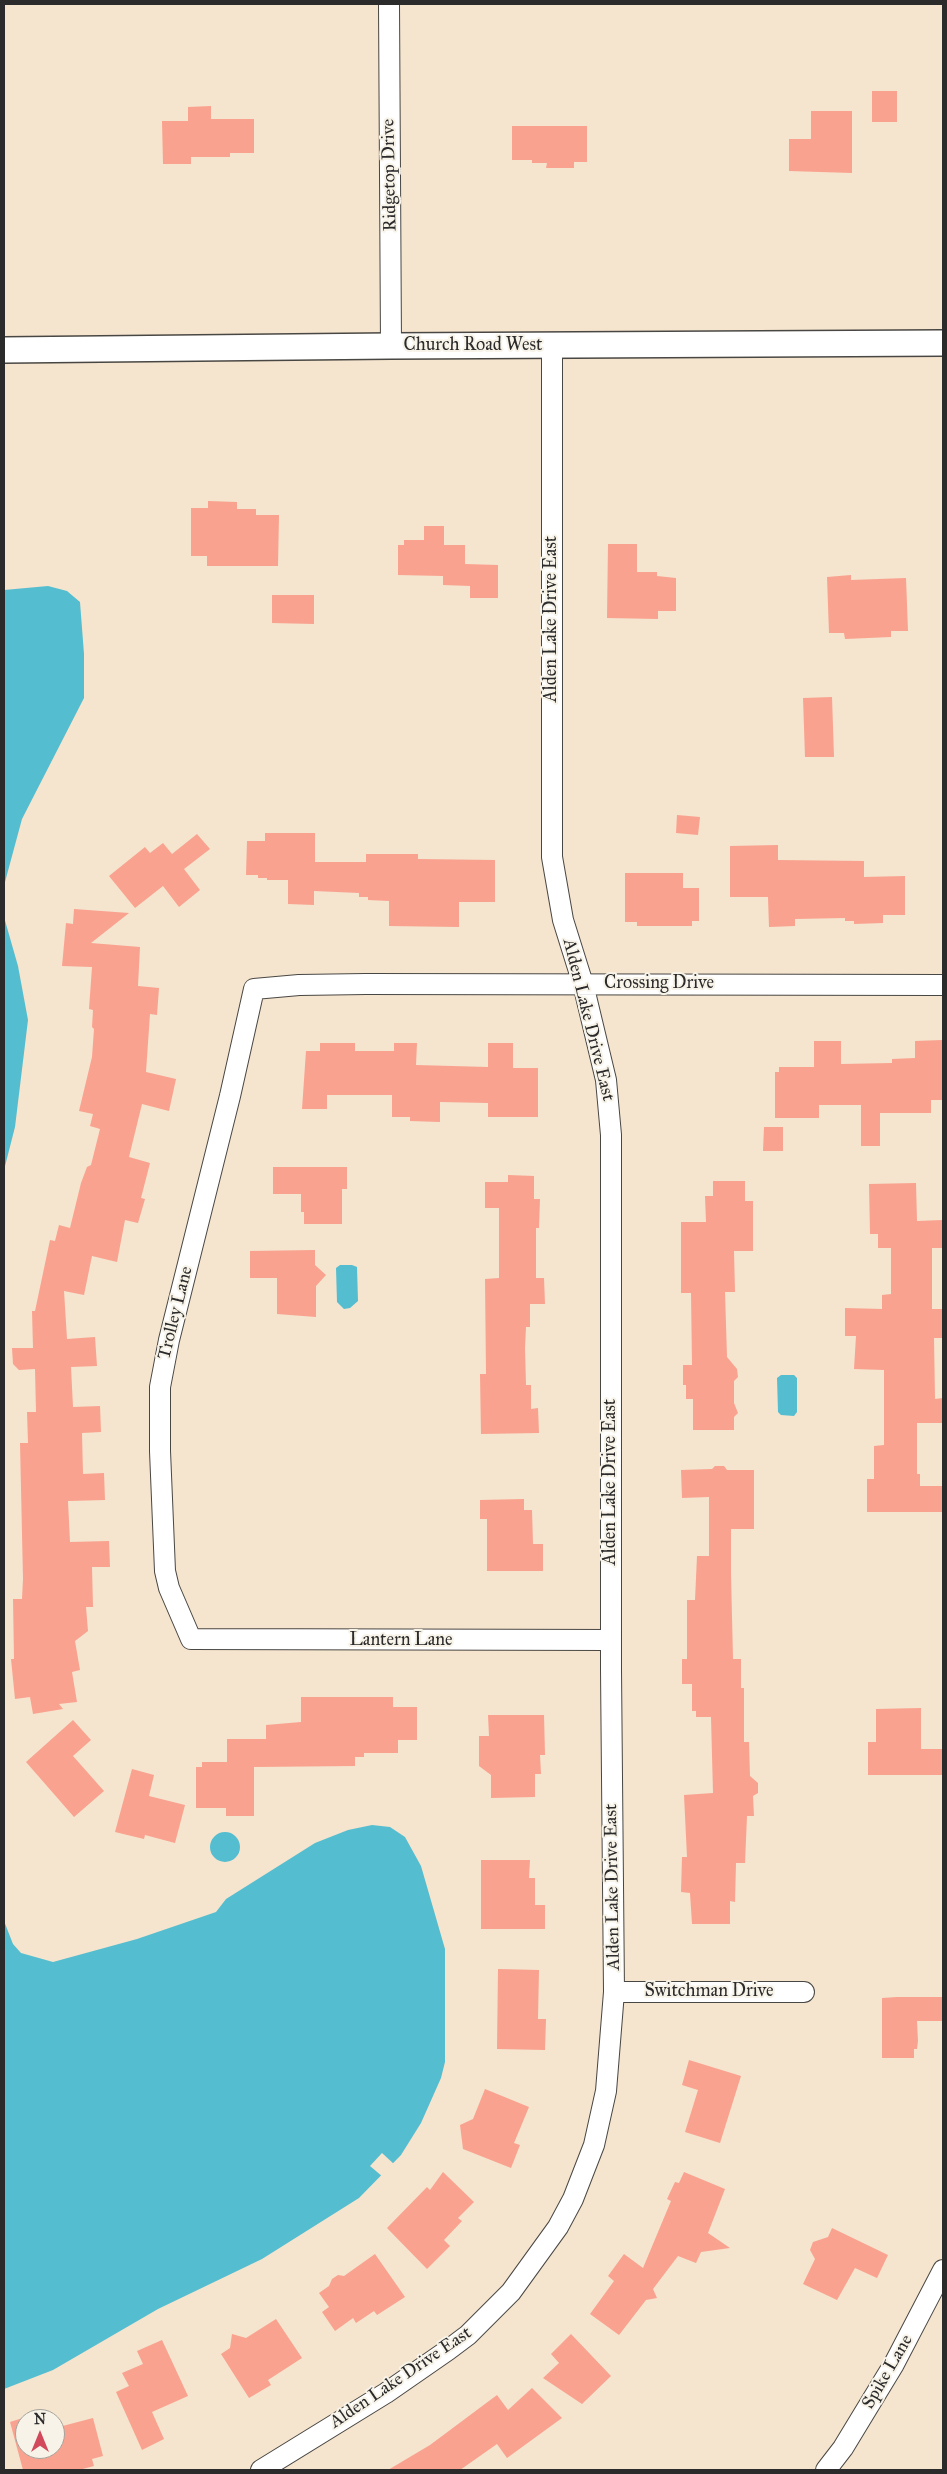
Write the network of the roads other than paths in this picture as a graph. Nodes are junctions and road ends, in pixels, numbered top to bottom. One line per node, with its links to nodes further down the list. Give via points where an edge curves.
1 (389, 4): 3 (street, Ridgetop Drive)
2 (943, 343): 4 (street, Church Road West)
3 (392, 346): 4 (street, Church Road West); 5 (street, Church Road West)
4 (552, 346): 6 (street, Alden Lake Drive East, via 552,857 563,920)
5 (4, 350)
6 (583, 984): 7 (street, Crossing Drive); 8 (street, Crossing Drive, via 299,984); 10 (street, Alden Lake Drive East, via 606,1080 611,1135)
7 (943, 985)
8 (254, 989): 9 (street, Trolley Lane, via 160,1387 165,1571)
9 (191, 1640): 10 (street, Lantern Lane)
10 (611, 1640): 11 (street, Alden Lake Drive East)
11 (614, 1992): 12 (street, Switchman Drive); 14 (street, Alden Lake Drive East, via 608,2082 594,2145 570,2204 529,2270 468,2335 386,2393)
12 (804, 1992)
13 (943, 2270): 15 (street, Spike Lane, via 894,2364)
14 (261, 2470)
15 (826, 2470)

